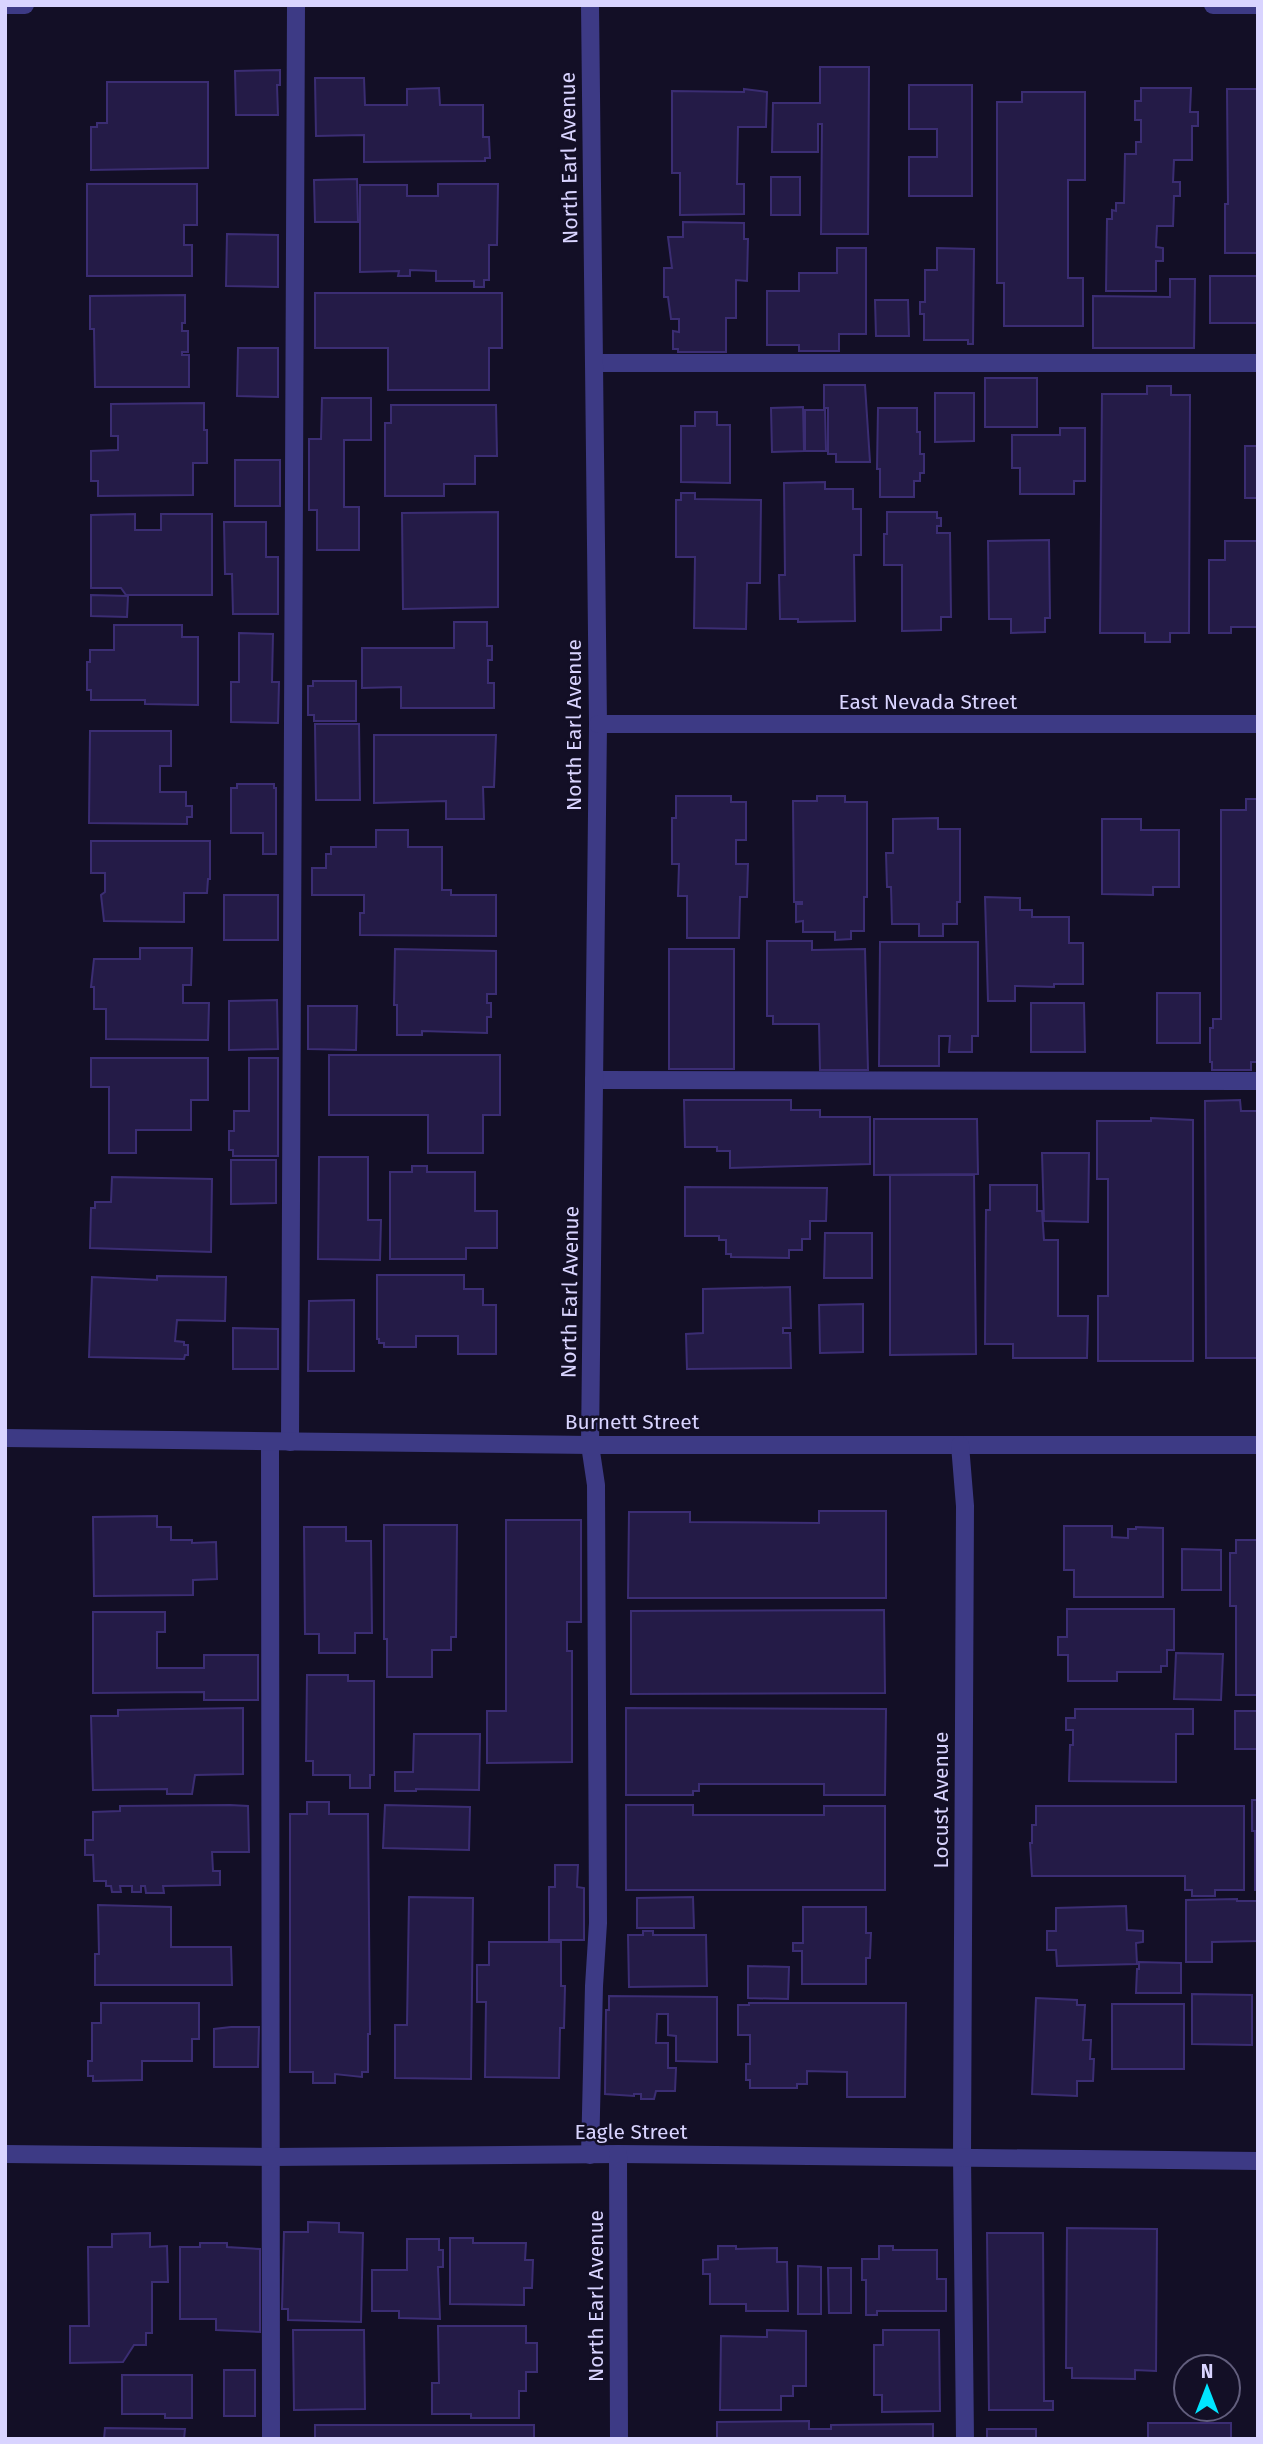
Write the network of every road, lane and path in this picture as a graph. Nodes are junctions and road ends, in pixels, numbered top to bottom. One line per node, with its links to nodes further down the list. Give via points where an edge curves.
1 (5, 5): 2 (street)
2 (25, 5)
3 (296, 5): 14 (street)
4 (590, 5): 7 (street, North Earl Avenue)
5 (1213, 5): 6 (street)
6 (1258, 5)
7 (595, 363): 8 (street); 9 (street, North Earl Avenue)
8 (1258, 363)
9 (598, 724): 10 (street, East Nevada Street); 11 (street, North Earl Avenue)
10 (1258, 724)
11 (594, 1080): 12 (street); 16 (street, North Earl Avenue)
12 (1258, 1081)
13 (5, 1438): 15 (street, Burnett Street)
14 (290, 1441): 15 (street, Burnett Street); 16 (street, Burnett Street)
15 (270, 1442): 23 (street)
16 (590, 1445): 17 (street, Burnett Street); 21 (street, North Earl Avenue, via 596,1485 598,1923)
17 (960, 1445): 18 (street, Burnett Street); 22 (street, Locust Avenue, via 965,1506)
18 (1258, 1445)
19 (5, 2154): 23 (street, Eagle Street)
20 (618, 2154): 21 (street, Eagle Street); 22 (street, Eagle Street); 26 (street, North Earl Avenue)
21 (590, 2155): 23 (street, Eagle Street)
22 (962, 2156): 24 (street, Eagle Street); 27 (street, Locust Avenue)
23 (271, 2157): 25 (street)
24 (1258, 2161)
25 (271, 2439)
26 (619, 2439)
27 (965, 2439)

